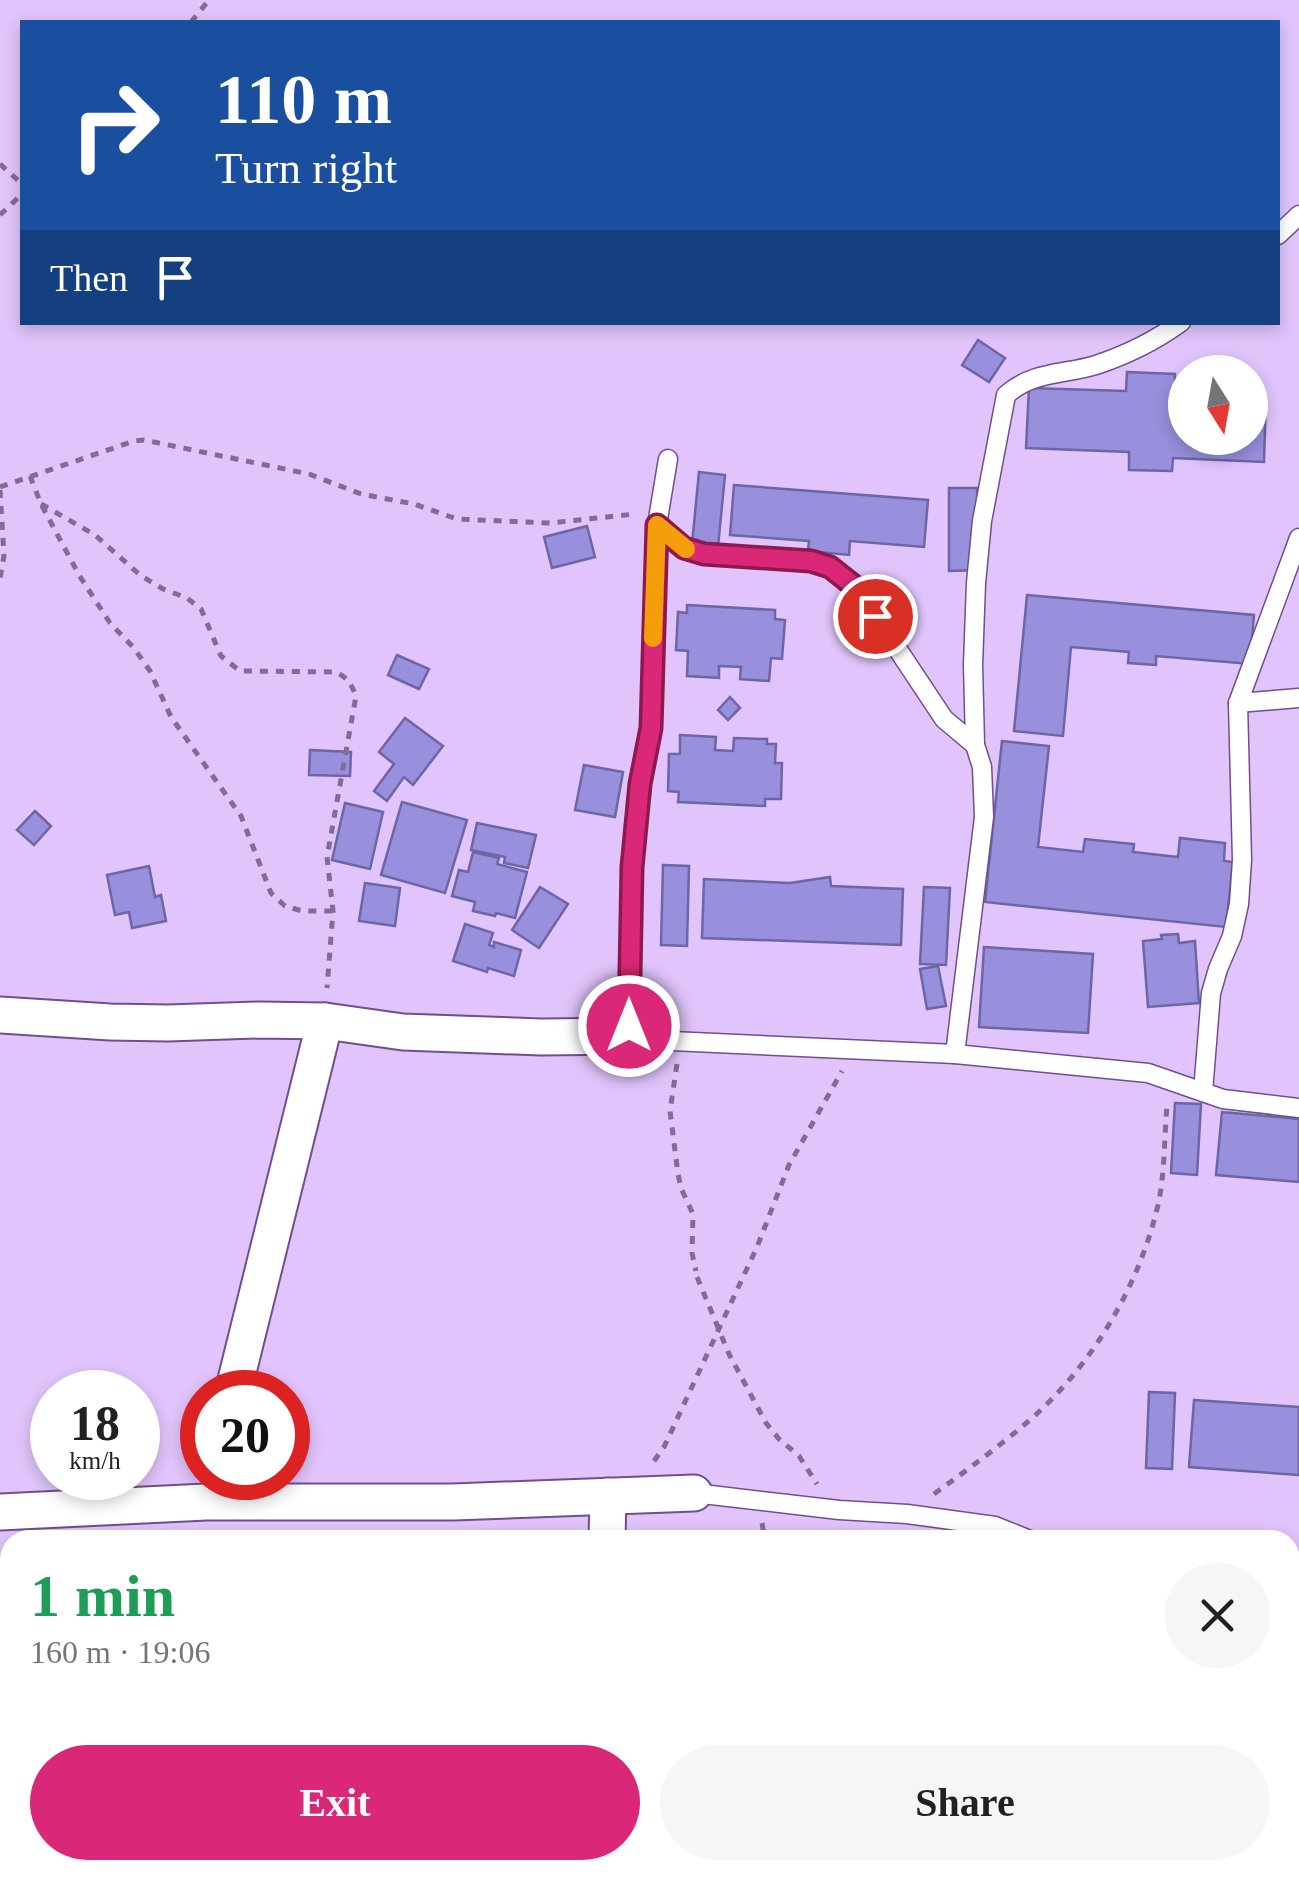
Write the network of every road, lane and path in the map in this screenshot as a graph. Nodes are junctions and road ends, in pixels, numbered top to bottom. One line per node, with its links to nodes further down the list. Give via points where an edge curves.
1 (209, 0): 2 (path)
2 (193, 20)
3 (0, 164): 4 (path)
4 (20, 182)
5 (20, 196): 6 (path)
6 (0, 215)
7 (1299, 215): 8 (lane)
8 (1280, 232)
9 (1177, 325): 19 (lane, via 1129,352 1034,377 1006,394 976,583)
10 (668, 459): 14 (lane)
11 (30, 476): 12 (path); 13 (path); 14 (path, via 144,440 309,474 457,519)
12 (0, 489): 16 (path)
13 (41, 504): 20 (path, via 79,576 150,671 171,717 240,816 271,893 285,906); 20 (path, via 95,536 140,575 187,598 201,610 222,656 240,671 346,676 356,696 327,856)
14 (658, 518): 19 (lane, via 684,548 704,554 830,567 854,586 944,720); 23 (lane, via 651,728 632,867 628,1004)
15 (1299, 538): 18 (lane)
16 (0, 578)
17 (1299, 698): 18 (lane)
18 (1238, 702): 27 (lane, via 1239,904 1211,993)
19 (975, 745): 25 (lane, via 984,817)
20 (332, 911): 22 (path)
21 (0, 1015): 22 (street)
22 (325, 1022): 23 (street, via 403,1032); 30 (street)
23 (641, 1038): 24 (lane); 29 (path, via 669,1050 677,1062 670,1111 681,1188 693,1214 696,1274)
24 (853, 1050): 25 (lane); 29 (path, via 789,1165)
25 (955, 1054): 26 (lane)
26 (1169, 1078): 27 (lane); 37 (path, via 1159,1201 1106,1328 1034,1416)
27 (1203, 1092): 28 (lane)
28 (1299, 1108)
29 (718, 1328): 34 (path, via 664,1448 645,1473); 35 (path, via 766,1423)
30 (238, 1370)
31 (180, 1493): 36 (street)
32 (694, 1493): 34 (street); 35 (lane)
33 (310, 1495): 34 (street, via 452,1502)
34 (608, 1496): 38 (street)
35 (839, 1510): 37 (lane)
36 (0, 1512)
37 (907, 1514): 39 (lane)
38 (607, 1530)
39 (1006, 1530)

